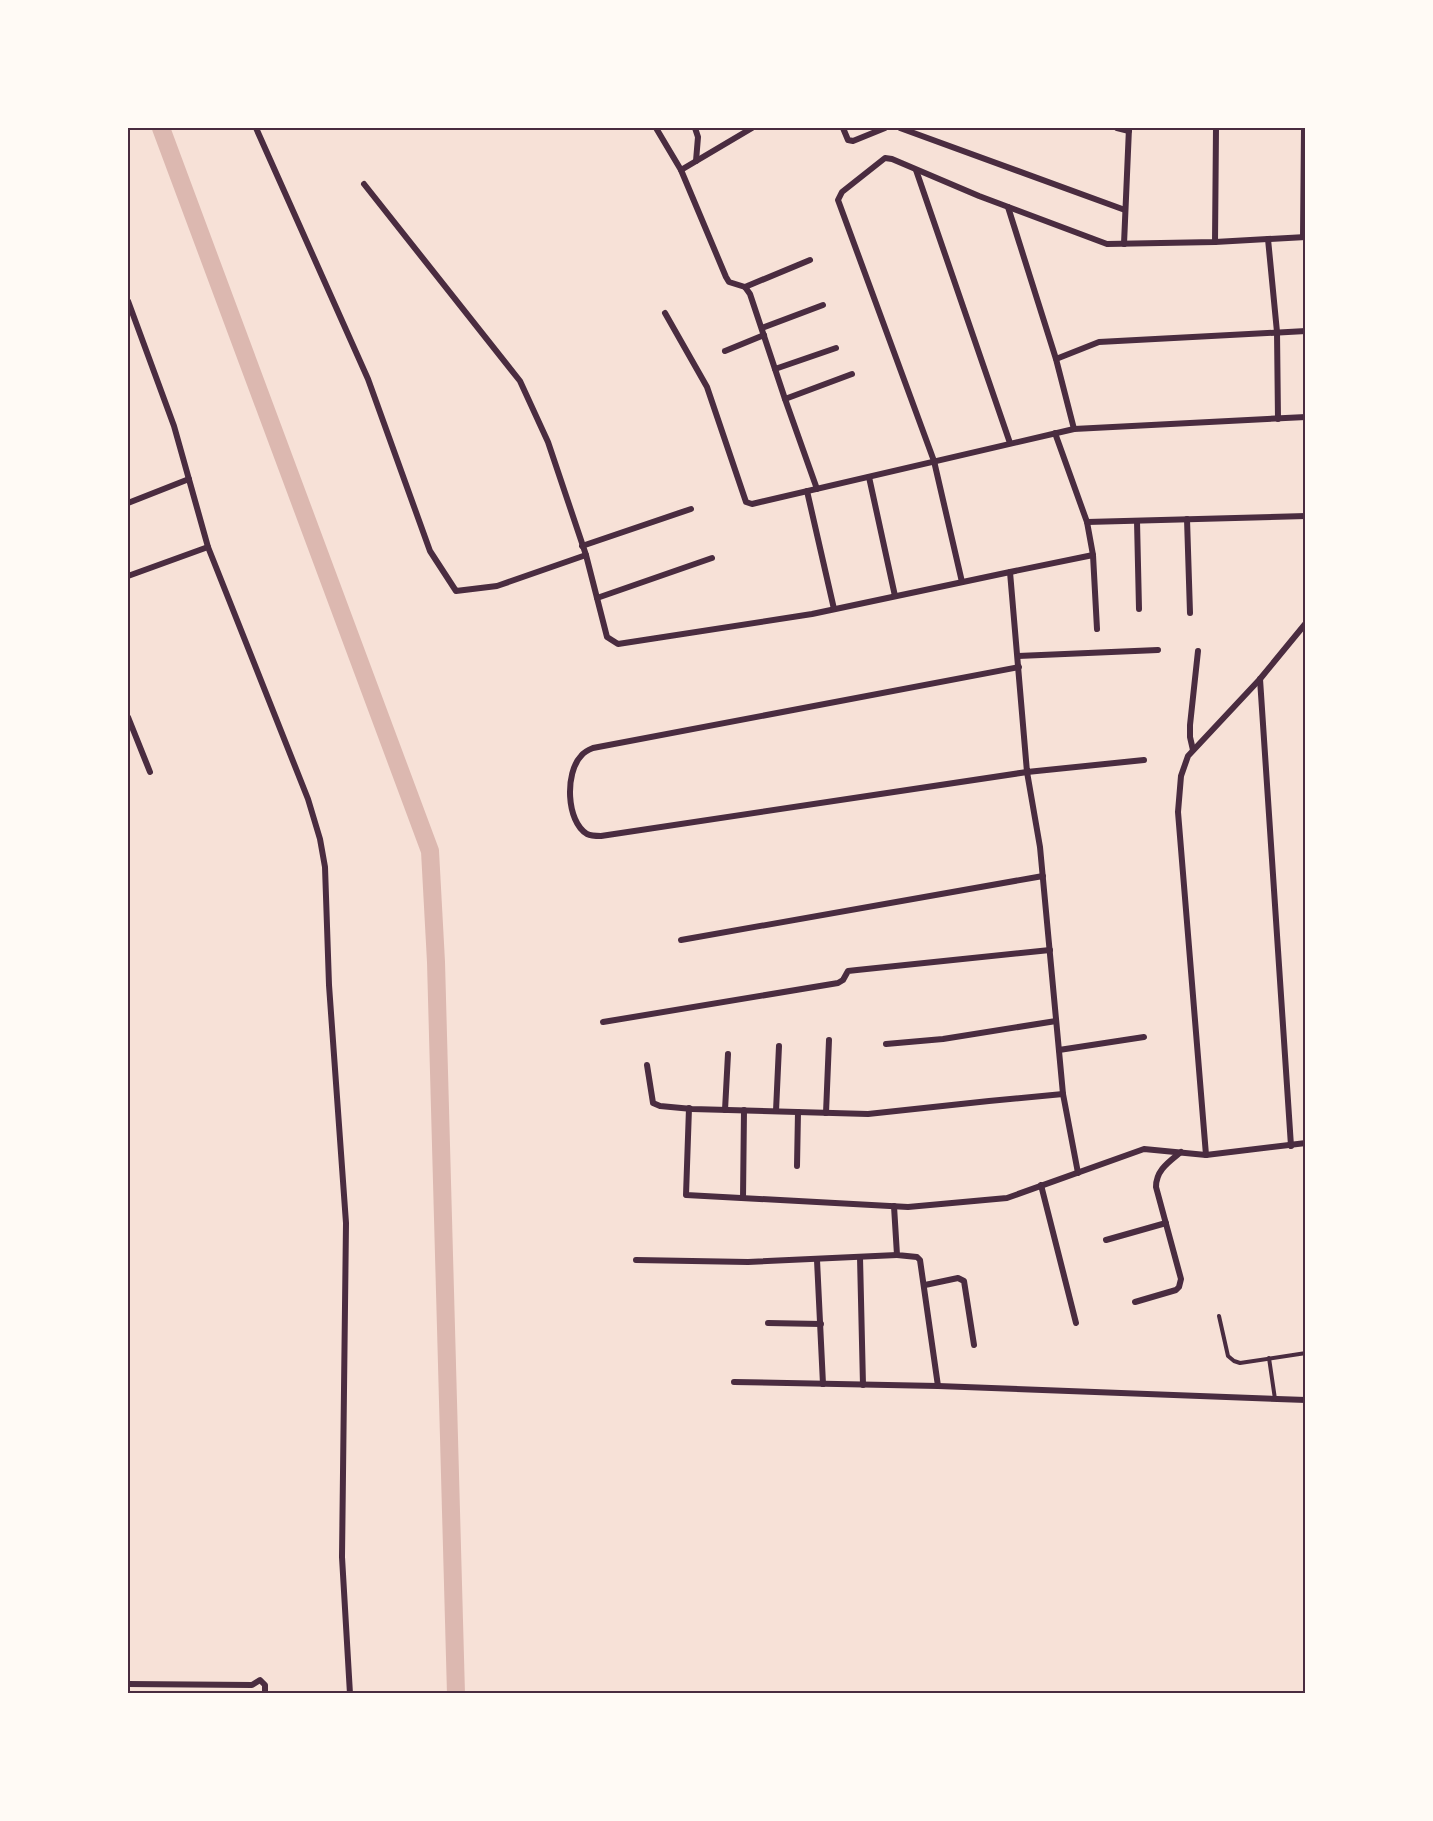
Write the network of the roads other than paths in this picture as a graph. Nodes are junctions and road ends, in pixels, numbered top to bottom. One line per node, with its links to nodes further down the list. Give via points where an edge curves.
1 (256, 128): 54 (street, via 368,378 430,551 456,591 497,586)
2 (656, 128): 13 (street)
3 (695, 128): 12 (street)
4 (752, 128): 12 (street)
5 (843, 128): 6 (street, via 848,140 853,141)
6 (885, 128)
7 (900, 128): 17 (street)
8 (1117, 128): 11 (street)
9 (1216, 128): 20 (street)
10 (1304, 128): 18 (street)
11 (1129, 129): 17 (street)
12 (696, 161): 13 (street)
13 (681, 170): 23 (street, via 726,278)
14 (916, 171): 16 (street); 40 (street); 41 (street, via 885,158 842,192 838,200)
15 (364, 184): 52 (street, via 520,381 548,442)
16 (1008, 207): 21 (street, via 1107,244); 32 (street)
17 (1125, 210): 21 (street)
18 (1304, 237): 19 (street)
19 (1268, 238): 20 (street); 29 (street)
20 (1215, 242): 21 (street)
21 (1124, 244)
22 (810, 260): 23 (street)
23 (745, 287): 27 (street)
24 (128, 301): 43 (street)
25 (823, 304): 27 (street)
26 (665, 314): 45 (street, via 707,387 746,502 752,504)
27 (763, 331): 31 (street); 33 (street)
28 (1305, 331): 29 (street)
29 (1276, 332): 32 (street, via 1099,342); 37 (street)
30 (836, 348): 33 (street)
31 (725, 351)
32 (1056, 359): 38 (street)
33 (775, 369): 35 (street)
34 (852, 374): 35 (street)
35 (785, 399): 44 (street)
36 (1305, 417): 37 (street)
37 (1278, 418): 38 (street)
38 (1074, 429): 39 (street)
39 (1055, 433): 40 (street); 51 (street)
40 (1010, 443): 41 (street)
41 (934, 461): 42 (street); 59 (street)
42 (869, 477): 44 (street); 60 (street)
43 (189, 479): 46 (street); 53 (street)
44 (817, 489): 45 (street)
45 (807, 491): 62 (street)
46 (128, 503)
47 (690, 509): 52 (street)
48 (1305, 516): 49 (street)
49 (1187, 519): 50 (street); 64 (street)
50 (1137, 520): 51 (street); 63 (street)
51 (1087, 522): 55 (street)
52 (582, 546): 54 (street)
53 (208, 548): 58 (street); 129 (street, via 308,799 326,867 329,984 346,1223 342,1557)
54 (586, 555): 61 (street)
55 (1093, 555): 57 (street); 66 (street)
56 (712, 558): 61 (street)
57 (1010, 572): 59 (street); 70 (street)
58 (128, 576)
59 (962, 582): 60 (street)
60 (895, 596): 62 (street)
61 (597, 598): 62 (street, via 607,637 618,644)
62 (834, 609)
63 (1139, 609)
64 (1190, 613)
65 (1305, 623): 67 (street)
66 (1097, 629)
67 (1303, 629): 72 (street)
68 (1158, 650): 70 (street)
69 (1198, 651): 74 (street, via 1190,731)
70 (1018, 656): 71 (street)
71 (1019, 667): 77 (street); 77 (street, via 593,748 576,763 570,795 573,812 586,833 601,836)
72 (1260, 679): 74 (street); 98 (street)
73 (128, 717): 76 (street)
74 (1193, 750): 100 (street, via 1181,776 1178,812)
75 (1144, 760): 77 (street)
76 (150, 772)
77 (1027, 772): 78 (street)
78 (1043, 876): 79 (street); 80 (street)
79 (681, 940)
80 (1050, 950): 81 (street); 82 (street, via 848,971 838,983)
81 (1056, 1021): 85 (street); 87 (street)
82 (603, 1022)
83 (1144, 1037): 87 (street)
84 (829, 1040): 96 (street)
85 (886, 1044)
86 (779, 1046): 94 (street)
87 (1059, 1050): 90 (street)
88 (728, 1054): 92 (street)
89 (647, 1065): 91 (street, via 653,1103)
90 (1063, 1094): 96 (street, via 881,1114); 102 (street)
91 (688, 1108): 92 (street); 104 (street, via 686,1195)
92 (725, 1110): 93 (street)
93 (744, 1110): 94 (street); 104 (street)
94 (776, 1111): 95 (street)
95 (798, 1112): 96 (street); 101 (street)
96 (826, 1113)
97 (1305, 1143): 98 (street)
98 (1291, 1146): 100 (street)
99 (1181, 1152): 100 (street); 102 (street, via 1144,1149); 106 (street, via 1156,1179)
100 (1206, 1155)
101 (797, 1166)
102 (1077, 1173): 103 (street)
103 (1041, 1185): 105 (street, via 1007,1198); 116 (street)
104 (743, 1198): 105 (street)
105 (894, 1206): 108 (street)
106 (1166, 1223): 107 (street); 113 (street, via 1181,1283 1176,1290)
107 (1106, 1240)
108 (897, 1255): 109 (street); 112 (street, via 920,1260)
109 (860, 1257): 111 (street); 123 (street)
110 (636, 1260): 111 (street)
111 (817, 1260): 117 (street)
112 (925, 1285): 118 (street, via 958,1278 964,1281); 124 (street)
113 (1135, 1302)
114 (1219, 1316): 120 (lane, via 1230,1359 1240,1363)
115 (768, 1323): 117 (street)
116 (1076, 1323)
117 (821, 1324): 122 (street)
118 (974, 1345)
119 (1305, 1353): 120 (lane)
120 (1269, 1358): 125 (lane)
121 (734, 1382): 122 (street)
122 (823, 1384): 123 (street)
123 (863, 1385): 124 (street)
124 (938, 1386): 125 (street)
125 (1275, 1399): 126 (street)
126 (1305, 1400)
127 (128, 1684): 128 (street, via 252,1685 260,1680 265,1685)
128 (265, 1694)
129 (350, 1694)

